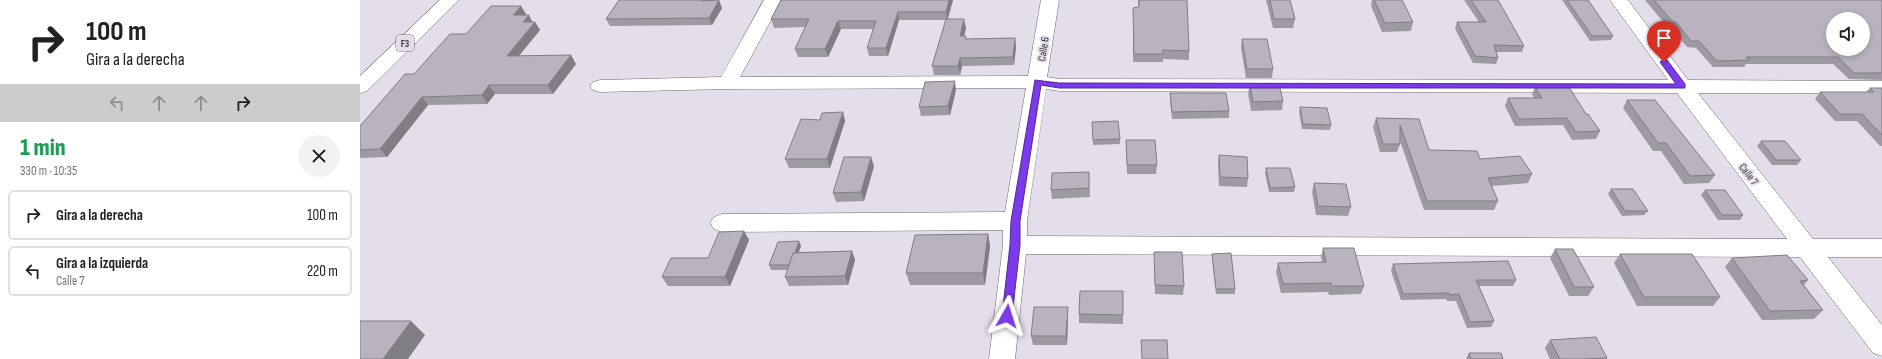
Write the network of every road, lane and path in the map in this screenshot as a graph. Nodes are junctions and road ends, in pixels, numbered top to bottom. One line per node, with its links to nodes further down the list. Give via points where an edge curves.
1 (450, 0): 10 (main road, F3)
2 (773, 0): 6 (main road)
3 (1050, 0): 5 (main road, Calle 6)
4 (1619, 0): 8 (main road, Calle 7)
5 (1037, 82): 6 (main road); 8 (main road, via 1067,86); 11 (main road, Calle 6)
6 (727, 83): 7 (main road)
7 (600, 86)
8 (1682, 86): 9 (main road); 14 (main road, Calle 7)
9 (1882, 86)
10 (360, 87)
11 (1015, 221): 12 (main road); 13 (main road, Calle 6)
12 (722, 223)
13 (1015, 245): 14 (main road); 17 (main road, Calle 6)
14 (1807, 248): 15 (main road); 16 (main road, Calle 7)
15 (1882, 248)
16 (1882, 345)
17 (1002, 359)

